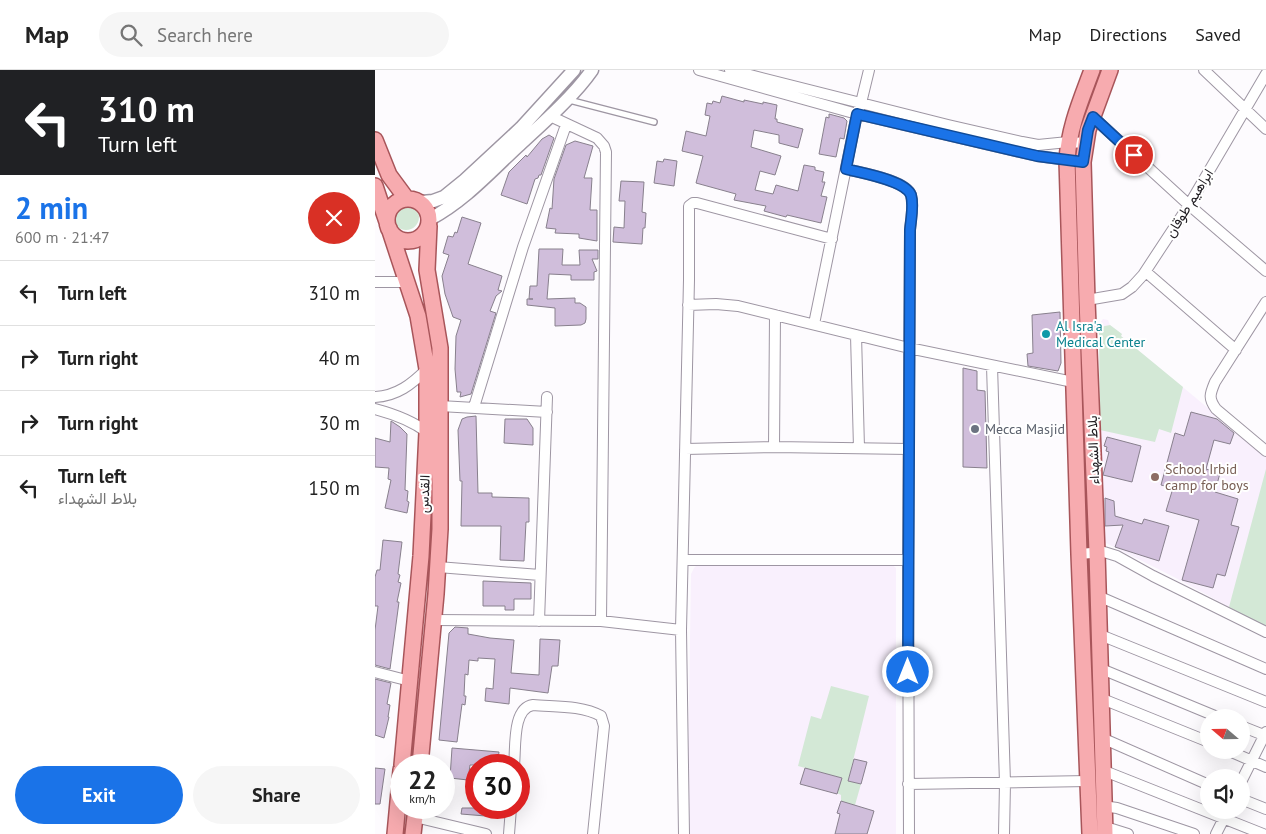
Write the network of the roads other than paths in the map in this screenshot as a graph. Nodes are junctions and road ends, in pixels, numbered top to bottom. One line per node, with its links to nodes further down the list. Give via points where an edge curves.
1 (574, 70): 27 (street, via 521,128 465,180 444,197 433,202)
2 (592, 70): 10 (street)
3 (699, 70): 13 (street)
4 (730, 70): 11 (street)
5 (869, 70): 11 (street)
6 (1092, 70): 20 (main road)
7 (1110, 70): 15 (main road, بلاط الشهداء)
8 (1204, 70): 12 (street)
9 (1266, 74): 12 (street, ابراهيم طوقان)
10 (567, 99): 14 (street); 16 (lane)
11 (861, 103): 13 (street); 20 (street, via 1022,142 1038,145)
12 (1245, 108): 18 (street); 28 (street, ابراهيم طوقان)
13 (857, 114): 22 (street, via 1037,156); 24 (street)
14 (550, 116): 17 (street); 29 (street, via 462,198)
15 (1093, 117): 21 (main road, بلاط الشهداء); 28 (street)
16 (654, 122)
17 (566, 125): 50 (street, via 523,247); 68 (street, via 597,138 604,146 606,156)
18 (1266, 128)
19 (375, 140): 26 (main road, via 389,175)
20 (1068, 142): 21 (street); 22 (main road)
21 (1085, 143): 23 (main road, بلاط الشهداء)
22 (1067, 160): 23 (street); 46 (main road)
23 (1083, 162): 36 (main road, بلاط الشهداء)
24 (846, 169): 31 (street); 42 (street, via 894,182 910,193)
25 (375, 186): 30 (main road, القدس)
26 (406, 198): 27 (main road); 30 (main road, via 390,209)
27 (421, 202): 29 (main road, via 426,207)
28 (1189, 205): 32 (street); 33 (street, ابراهيم طوقان)
29 (430, 222): 30 (main road, via 426,232 413,241 399,239); 49 (main road, القدس, via 427,270 440,342)
30 (388, 225): 35 (main road, القدس)
31 (832, 239): 38 (street, via 697,203 690,204 687,212); 40 (street)
32 (1266, 271)
33 (1145, 272): 36 (street, ابراهيم طوقان, via 1132,288 1122,294); 43 (street)
34 (375, 282): 35 (street)
35 (407, 282): 45 (main road, القدس, via 422,333)
36 (1087, 300): 59 (main road, بلاط الشهداء)
37 (1266, 302): 43 (street)
38 (688, 305): 39 (street, via 738,306); 55 (street)
39 (775, 315): 40 (street); 54 (street)
40 (814, 324): 41 (street)
41 (856, 334): 42 (street); 56 (street)
42 (909, 348): 44 (street); 57 (street)
43 (1236, 350): 58 (street, via 1215,382 1210,393 1211,402)
44 (992, 366): 46 (street); 92 (street)
45 (427, 369): 47 (street, via 403,389); 53 (main road, القدس)
46 (1073, 382): 60 (main road)
47 (375, 397)
48 (547, 397): 52 (street)
49 (440, 406): 50 (street); 63 (main road, القدس)
50 (475, 407): 52 (street)
51 (375, 409): 53 (street, via 402,417)
52 (547, 412): 64 (street)
53 (427, 432): 75 (main road, القدس)
54 (774, 447): 55 (street); 56 (street)
55 (685, 448): 61 (street)
56 (859, 448): 57 (street)
57 (909, 448): 62 (street)
58 (1266, 451)
59 (1097, 552): 60 (street); 65 (main road, بلاط الشهداء); 70 (street, via 1117,556)
60 (1079, 554): 90 (main road)
61 (683, 560): 62 (street); 69 (street)
62 (908, 560): 93 (street)
63 (438, 567): 64 (street); 66 (main road, القدس)
64 (540, 575): 67 (street)
65 (1098, 596): 71 (main road, بلاط الشهداء); 73 (street)
66 (433, 620): 67 (street); 84 (main road, القدس)
67 (539, 621): 68 (street)
68 (601, 621): 69 (street)
69 (681, 630): 110 (street)
70 (1266, 632)
71 (1098, 634): 72 (main road, بلاط الشهداء); 77 (street)
72 (1099, 668): 76 (main road, بلاط الشهداء); 78 (street)
73 (1266, 670)
74 (375, 672): 75 (street)
75 (410, 681): 83 (main road, القدس)
76 (1100, 698): 81 (main road, بلاط الشهداء); 82 (street)
77 (1266, 702)
78 (1200, 710)
79 (1250, 729): 80 (street)
80 (1265, 735): 86 (street)
81 (1102, 738): 89 (main road, بلاط الشهداء); 91 (street)
82 (1200, 738)
83 (403, 754)
84 (421, 754)
85 (515, 754): 109 (street, via 517,721 526,706 583,709 601,716 604,726)
86 (1251, 760): 87 (street); 88 (street)
87 (1266, 767)
88 (1247, 769)
89 (1102, 770): 95 (street); 96 (main road, بلاط الشهداء)
90 (1088, 781): 92 (street); 113 (main road)
91 (1200, 781)
92 (1005, 783): 93 (street); 112 (street)
93 (908, 784): 111 (street)
94 (1250, 803): 97 (street)
95 (1200, 805)
96 (1103, 806): 104 (main road, بلاط الشهداء); 115 (street)
97 (1266, 809)
98 (396, 819): 105 (main road)
99 (414, 819): 106 (main road)
100 (438, 819): 107 (street)
101 (510, 819): 108 (street)
102 (1224, 819): 116 (street)
103 (1235, 819): 117 (street)
104 (1105, 831): 114 (street, via 1112,828)
105 (395, 834)
106 (413, 834)
107 (486, 834)
108 (509, 834)
109 (593, 834)
110 (684, 834)
111 (909, 834)
112 (1004, 834)
113 (1090, 834)
114 (1128, 834)
115 (1194, 834)
116 (1216, 834)
117 (1263, 834)

